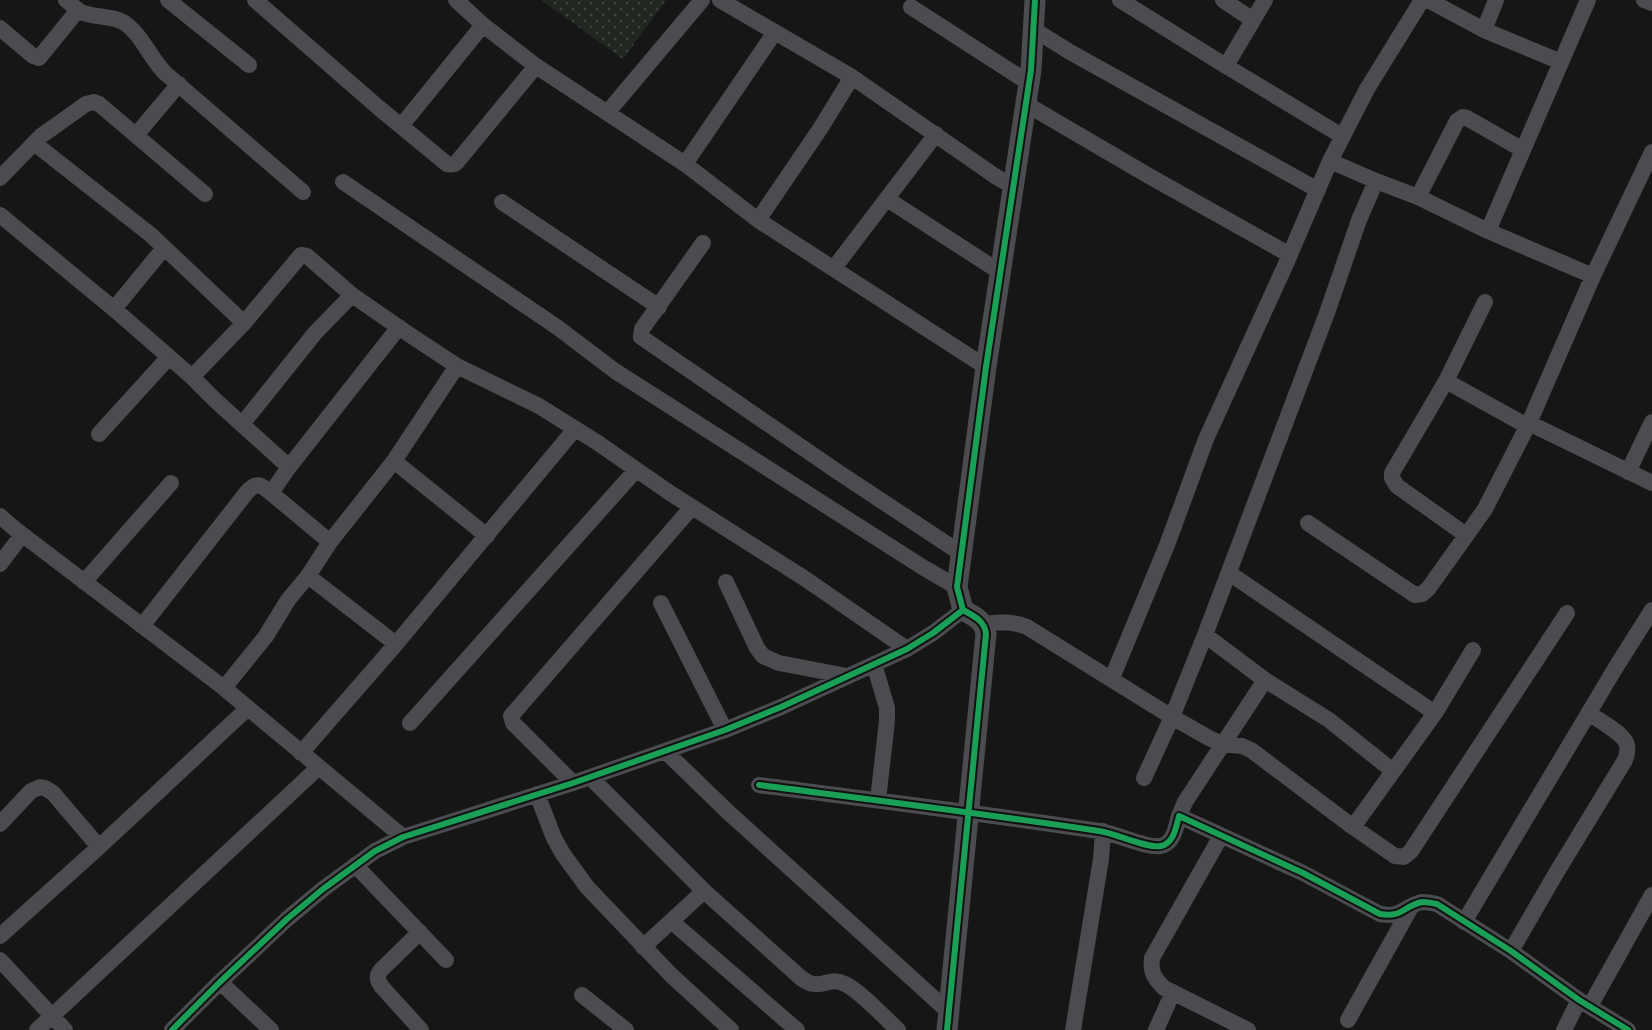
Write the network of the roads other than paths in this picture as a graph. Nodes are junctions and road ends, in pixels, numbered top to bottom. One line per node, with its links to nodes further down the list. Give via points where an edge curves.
1 (168, 0): 25 (street)
2 (255, 0): 33 (street)
3 (456, 0): 19 (street)
4 (702, 0): 32 (street)
5 (720, 0): 23 (street)
6 (1035, 0): 21 (street)
7 (1120, 0): 27 (street)
8 (1223, 0): 18 (street)
9 (1265, 0): 18 (street)
10 (1422, 0): 36 (street)
11 (1428, 0): 22 (street)
12 (1496, 0): 22 (street)
13 (1588, 0): 24 (street)
14 (1644, 0): 15 (street)
15 (1652, 3)
16 (72, 5): 20 (street, via 39,58); 30 (street, via 130,27 158,66)
17 (911, 7): 29 (street)
18 (1253, 20): 27 (street)
19 (483, 25): 26 (street); 33 (street)
20 (0, 28)
21 (1033, 29): 29 (street); 47 (street)
22 (1484, 30): 24 (street)
23 (775, 32): 28 (street); 41 (street)
24 (1561, 62): 38 (street)
25 (249, 65)
26 (536, 66): 32 (street); 33 (street, via 454,164 447,164)
27 (1226, 66): 36 (street)
28 (852, 77): 34 (street); 54 (street)
29 (1029, 83): 31 (street)
30 (179, 84): 35 (street); 48 (street)
31 (1026, 104): 46 (street); 58 (street)
32 (607, 113): 41 (street)
33 (401, 126)
34 (936, 134): 46 (street); 51 (street)
35 (136, 135): 37 (street, via 99,104 90,102); 49 (street)
36 (1342, 136): 40 (street)
37 (34, 143): 42 (street); 57 (street)
38 (1523, 150): 50 (street, via 1467,118 1460,118); 55 (street)
39 (1652, 152): 43 (street)
40 (1330, 161): 44 (street); 47 (street)
41 (685, 164): 54 (street)
42 (0, 178)
43 (1646, 180): 61 (street)
44 (1376, 181): 50 (street); 94 (street)
45 (343, 182): 98 (street, via 557,327 615,371)
46 (1014, 187): 60 (street)
47 (1318, 190): 58 (street)
48 (303, 192)
49 (205, 194)
50 (1418, 197): 55 (street)
51 (887, 199): 59 (street); 60 (street)
52 (502, 202): 64 (street)
53 (0, 215): 65 (street)
54 (758, 220): 59 (street)
55 (1488, 231): 61 (street)
56 (703, 243): 64 (street)
57 (164, 248): 65 (street); 66 (street)
58 (1290, 255): 111 (street, via 1206,439)
59 (834, 268): 70 (street)
60 (1000, 272): 70 (street)
61 (1593, 276): 75 (street)
62 (352, 295): 66 (street, via 301,255); 67 (street); 73 (street, via 315,333)
63 (1485, 302): 72 (street)
64 (659, 307): 92 (street, via 642,329 643,339)
65 (114, 309): 68 (street)
66 (244, 323): 71 (street)
67 (399, 327): 69 (street); 79 (street)
68 (169, 357): 71 (street); 77 (street)
69 (457, 366): 76 (street, via 539,406); 78 (street)
70 (986, 367): 92 (street)
71 (192, 377): 73 (street)
72 (1446, 381): 75 (street); 89 (street, via 1392,478 1397,486)
73 (243, 423): 79 (street)
74 (1652, 423): 81 (street)
75 (1528, 424): 81 (street); 89 (street, via 1485,509)
76 (575, 429): 80 (street); 90 (street)
77 (99, 434)
78 (394, 461): 90 (street); 91 (street)
79 (289, 467): 84 (street)
80 (636, 470): 85 (street); 118 (street)
81 (1628, 472): 83 (street)
82 (171, 483): 96 (street)
83 (1652, 483)
84 (272, 493): 91 (street); 104 (street, via 261,486 252,487)
85 (692, 507): 107 (street); 127 (street, via 511,716 513,723)
86 (0, 516): 88 (street)
87 (1308, 523): 89 (street, via 1419,595 1428,589)
88 (21, 535): 93 (street); 96 (street)
89 (1466, 535)
90 (487, 536): 106 (street)
91 (330, 542): 95 (street)
92 (962, 554): 98 (street)
93 (0, 564)
94 (1229, 573): 105 (street); 115 (street)
95 (308, 576): 106 (street); 113 (street)
96 (84, 582): 104 (street)
97 (726, 582): 110 (street, via 763,656 779,663)
98 (957, 587): 100 (street)
99 (661, 603): 119 (street)
100 (963, 610): 103 (street); 107 (street)
101 (1652, 610): 116 (street)
102 (1568, 613): 134 (street, via 1411,851 1404,857 1395,856)
103 (983, 624): 111 (street, via 1016,622); 131 (street, via 986,634)
104 (142, 626): 113 (street)
105 (1205, 635): 112 (street); 117 (street)
106 (396, 644): 122 (street)
107 (907, 649): 109 (street)
108 (1473, 650): 115 (street)
109 (874, 664): 110 (street); 130 (street, via 887,708)
110 (847, 676): 119 (street)
111 (1112, 678): 117 (street)
112 (1265, 680): 120 (street); 124 (street, via 1329,720)
113 (224, 688): 114 (street)
114 (248, 708): 122 (street); 138 (street)
115 (1435, 713): 124 (street)
116 (1589, 713): 144 (street); 148 (street, via 1622,736 1628,750)
117 (1172, 717): 120 (street); 126 (street)
118 (410, 723)
119 (725, 730): 121 (street)
120 (1222, 744): 132 (street); 134 (street, via 1251,750)
121 (666, 752): 125 (street); 157 (street)
122 (301, 753): 123 (street)
123 (319, 767): 137 (street); 155 (street)
124 (1393, 771): 134 (street)
125 (590, 777): 127 (street); 140 (street)
126 (1143, 778)
127 (573, 783): 129 (street)
128 (759, 785): 130 (street)
129 (537, 794): 137 (street); 147 (street, via 563,854 587,887)
130 (878, 800): 131 (street)
131 (969, 812): 135 (street); 157 (street)
132 (1179, 816): 135 (street, via 1169,842 1161,846); 136 (street)
133 (0, 824): 138 (street, via 31,791 40,787 53,793)
134 (1353, 827)
135 (1103, 831): 167 (street)
136 (1221, 836): 142 (street, via 1380,914 1392,916); 152 (street, via 1152,958 1154,978)
137 (403, 837): 139 (street)
138 (99, 847): 146 (street)
139 (355, 865): 145 (street); 151 (street, via 296,912)
140 (704, 891): 143 (street); 166 (street, via 807,983 845,984)
141 (1652, 895): 154 (street)
142 (1412, 906): 144 (street, via 1437,903); 156 (street)
143 (671, 921): 147 (street); 165 (street)
144 (1464, 922): 148 (street)
145 (420, 932): 150 (street); 163 (street, via 377,978)
146 (0, 936)
147 (643, 947): 164 (street)
148 (1511, 951): 154 (street)
149 (0, 960): 155 (street)
150 (446, 960)
151 (220, 982): 161 (street); 162 (street)
152 (1173, 992): 168 (street); 169 (street)
153 (582, 995): 158 (street)
154 (1584, 1003): 170 (street); 171 (street)
155 (52, 1016): 159 (street); 160 (street)
156 (1348, 1020)
157 (948, 1021)
158 (617, 1027)
159 (37, 1030)
160 (65, 1030)
161 (172, 1030)
162 (271, 1030)
163 (421, 1030)
164 (731, 1030)
165 (797, 1030)
166 (898, 1030)
167 (1073, 1030)
168 (1156, 1030)
169 (1248, 1030)
170 (1564, 1030)
171 (1628, 1030)

